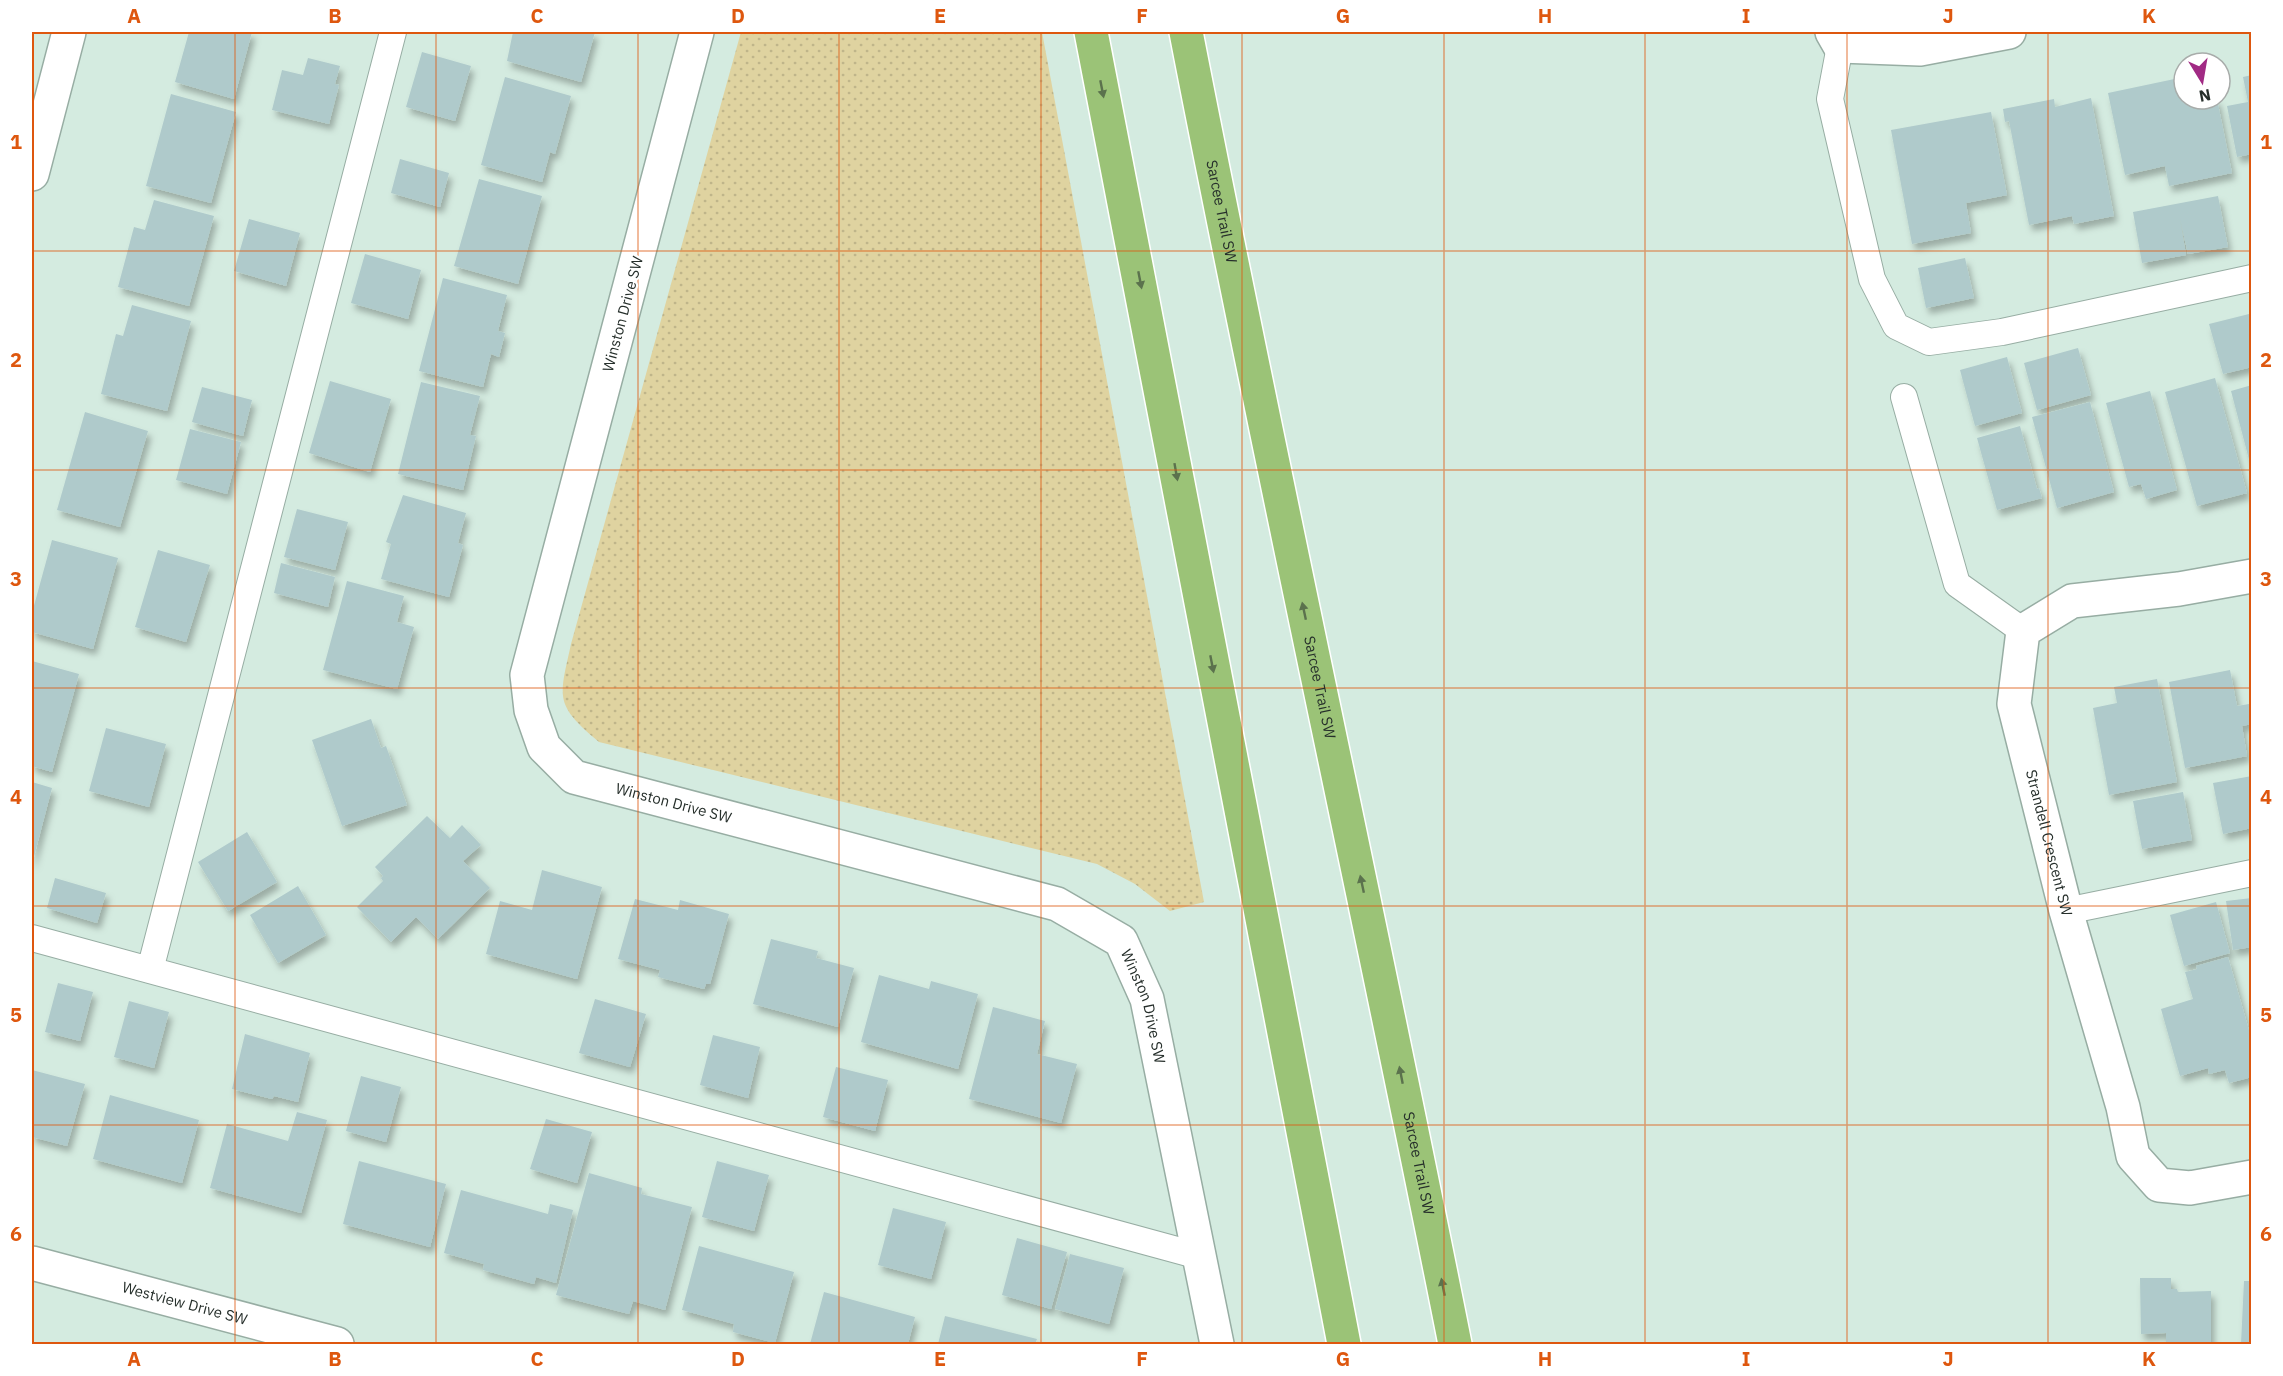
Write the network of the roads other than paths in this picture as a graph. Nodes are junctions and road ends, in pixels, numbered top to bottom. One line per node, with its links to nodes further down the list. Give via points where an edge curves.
1 (69, 32): 8 (street)
2 (393, 32): 16 (lane)
3 (697, 32): 18 (street, Winston Drive SW, via 527,675 531,710 544,747 574,777 1057,904 1120,941 1147,999)
4 (1091, 32): 22 (highway, one-way to 22)
5 (1186, 32): 23 (highway, Sarcee Trail SW, one-way to 5, via 1394,1036 1240,312)
6 (2009, 32): 7 (street, via 1920,49)
7 (1836, 39): 9 (lane, via 1830,99 1872,279 1896,326 1929,342 2002,332)
8 (32, 174)
9 (2252, 278)
10 (1904, 397): 12 (lane, via 1957,584)
11 (2252, 576): 12 (street, via 2072,601)
12 (2023, 631): 14 (street, Strandell Crescent SW, via 2014,704)
13 (2252, 873): 14 (lane)
14 (2066, 911): 17 (street, Strandell Crescent SW, via 2123,1107 2133,1156 2159,1185 2190,1188)
15 (32, 938): 16 (lane)
16 (150, 970): 18 (lane)
17 (2252, 1177)
18 (1199, 1256): 21 (street, Winston Drive SW)
19 (32, 1263): 20 (street, Westview Drive SW)
20 (337, 1344)
21 (1217, 1344)
22 (1344, 1344)
23 (1455, 1344)

